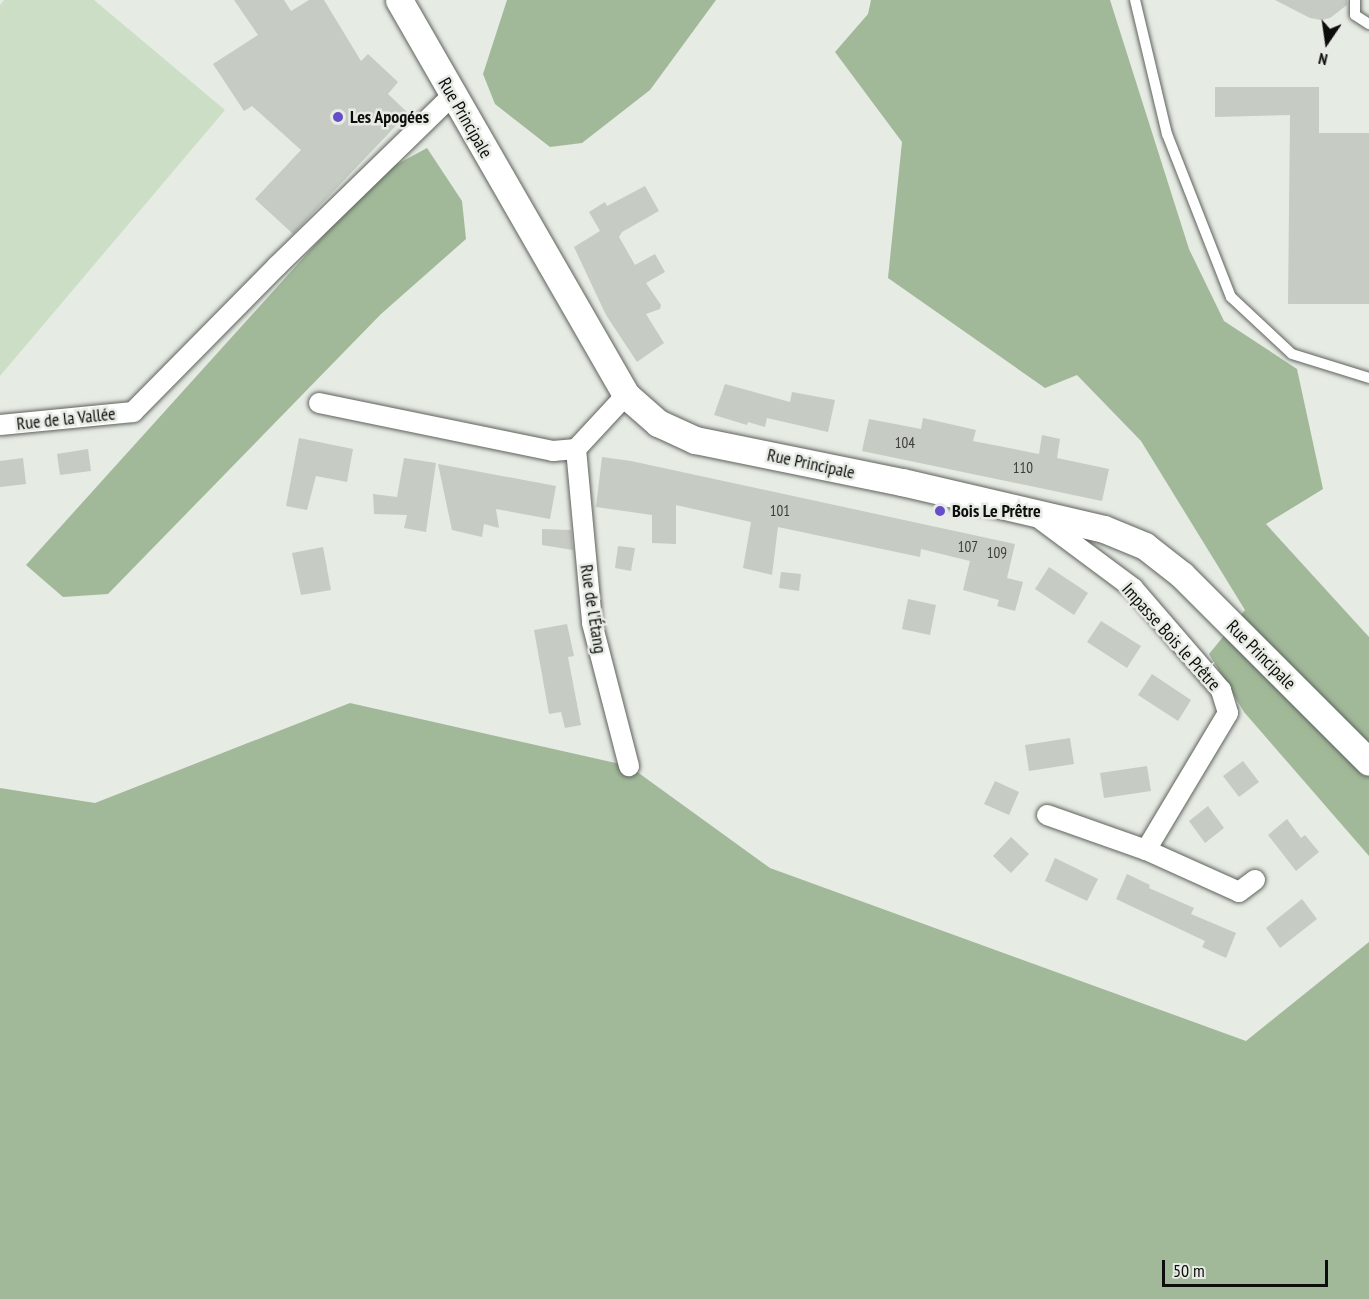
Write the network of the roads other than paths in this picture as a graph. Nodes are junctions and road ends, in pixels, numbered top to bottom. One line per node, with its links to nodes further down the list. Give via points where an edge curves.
1 (399, 0): 5 (main road, Rue Principale)
2 (1135, 0): 6 (lane, via 1167,134 1231,297 1292,354)
3 (1355, 0): 4 (lane, via 1355,15)
4 (1369, 24)
5 (452, 96): 7 (main road, Rue Principale); 9 (street, Rue de la Vallée, via 133,412)
6 (1369, 378)
7 (626, 395): 10 (street); 11 (main road, Rue Principale, via 658,423 694,440 902,482)
8 (318, 403): 10 (street, via 553,451)
9 (0, 425)
10 (576, 449): 13 (street, Rue de l'Étang, via 592,623)
11 (1034, 514): 12 (main road, Rue Principale, via 1104,529 1145,546 1182,575); 15 (street, Impasse Bois le Prêtre, via 1132,588 1221,690 1228,713 1224,723)
12 (1369, 762)
13 (629, 766)
14 (1047, 815): 15 (street)
15 (1146, 850): 16 (street, via 1239,892)
16 (1256, 880)

